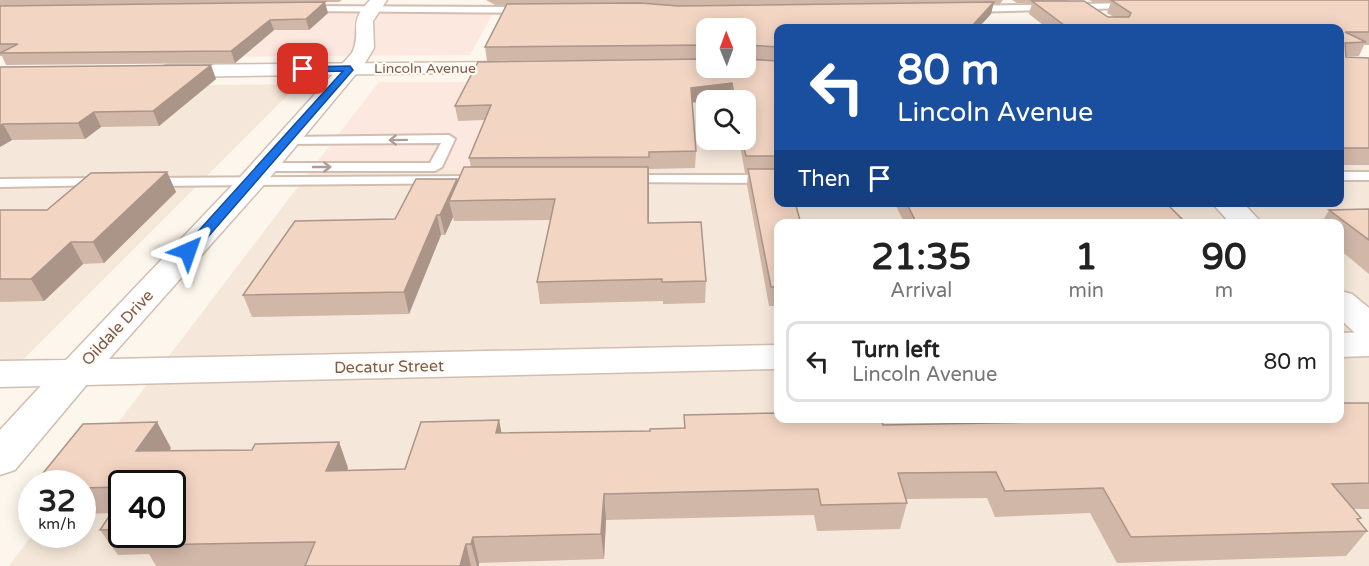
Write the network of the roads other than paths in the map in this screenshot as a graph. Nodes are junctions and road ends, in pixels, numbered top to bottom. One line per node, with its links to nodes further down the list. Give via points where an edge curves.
1 (376, 4): 4 (lane); 6 (lane, via 403,11); 9 (street, Oildale Drive, via 362,25 364,51)
2 (1080, 4): 3 (lane); 5 (lane); 7 (street)
3 (1144, 6)
4 (291, 8)
5 (954, 9)
6 (533, 10)
7 (1108, 23)
8 (540, 68): 9 (street, Lincoln Avenue)
9 (350, 69): 10 (street, Lincoln Avenue); 11 (street, Oildale Drive)
10 (152, 71)
11 (287, 141): 12 (street, Oildale Drive); 12 (lane, one-way to 11, via 435,167 449,139)
12 (258, 174): 17 (lane); 19 (lane); 28 (street, Oildale Drive)
13 (1344, 176): 14 (lane)
14 (1369, 176)
15 (611, 179): 16 (lane)
16 (774, 179)
17 (492, 180)
18 (115, 182): 20 (lane)
19 (138, 182)
20 (0, 183)
21 (1231, 207): 22 (street)
22 (1244, 219)
23 (1344, 304): 24 (street)
24 (1369, 326)
25 (1369, 344): 26 (street)
26 (1344, 345)
27 (774, 357): 28 (street, Decatur Street)
28 (75, 373): 29 (street, Decatur Street); 30 (street, Oildale Drive)
29 (0, 374)
30 (0, 458)

